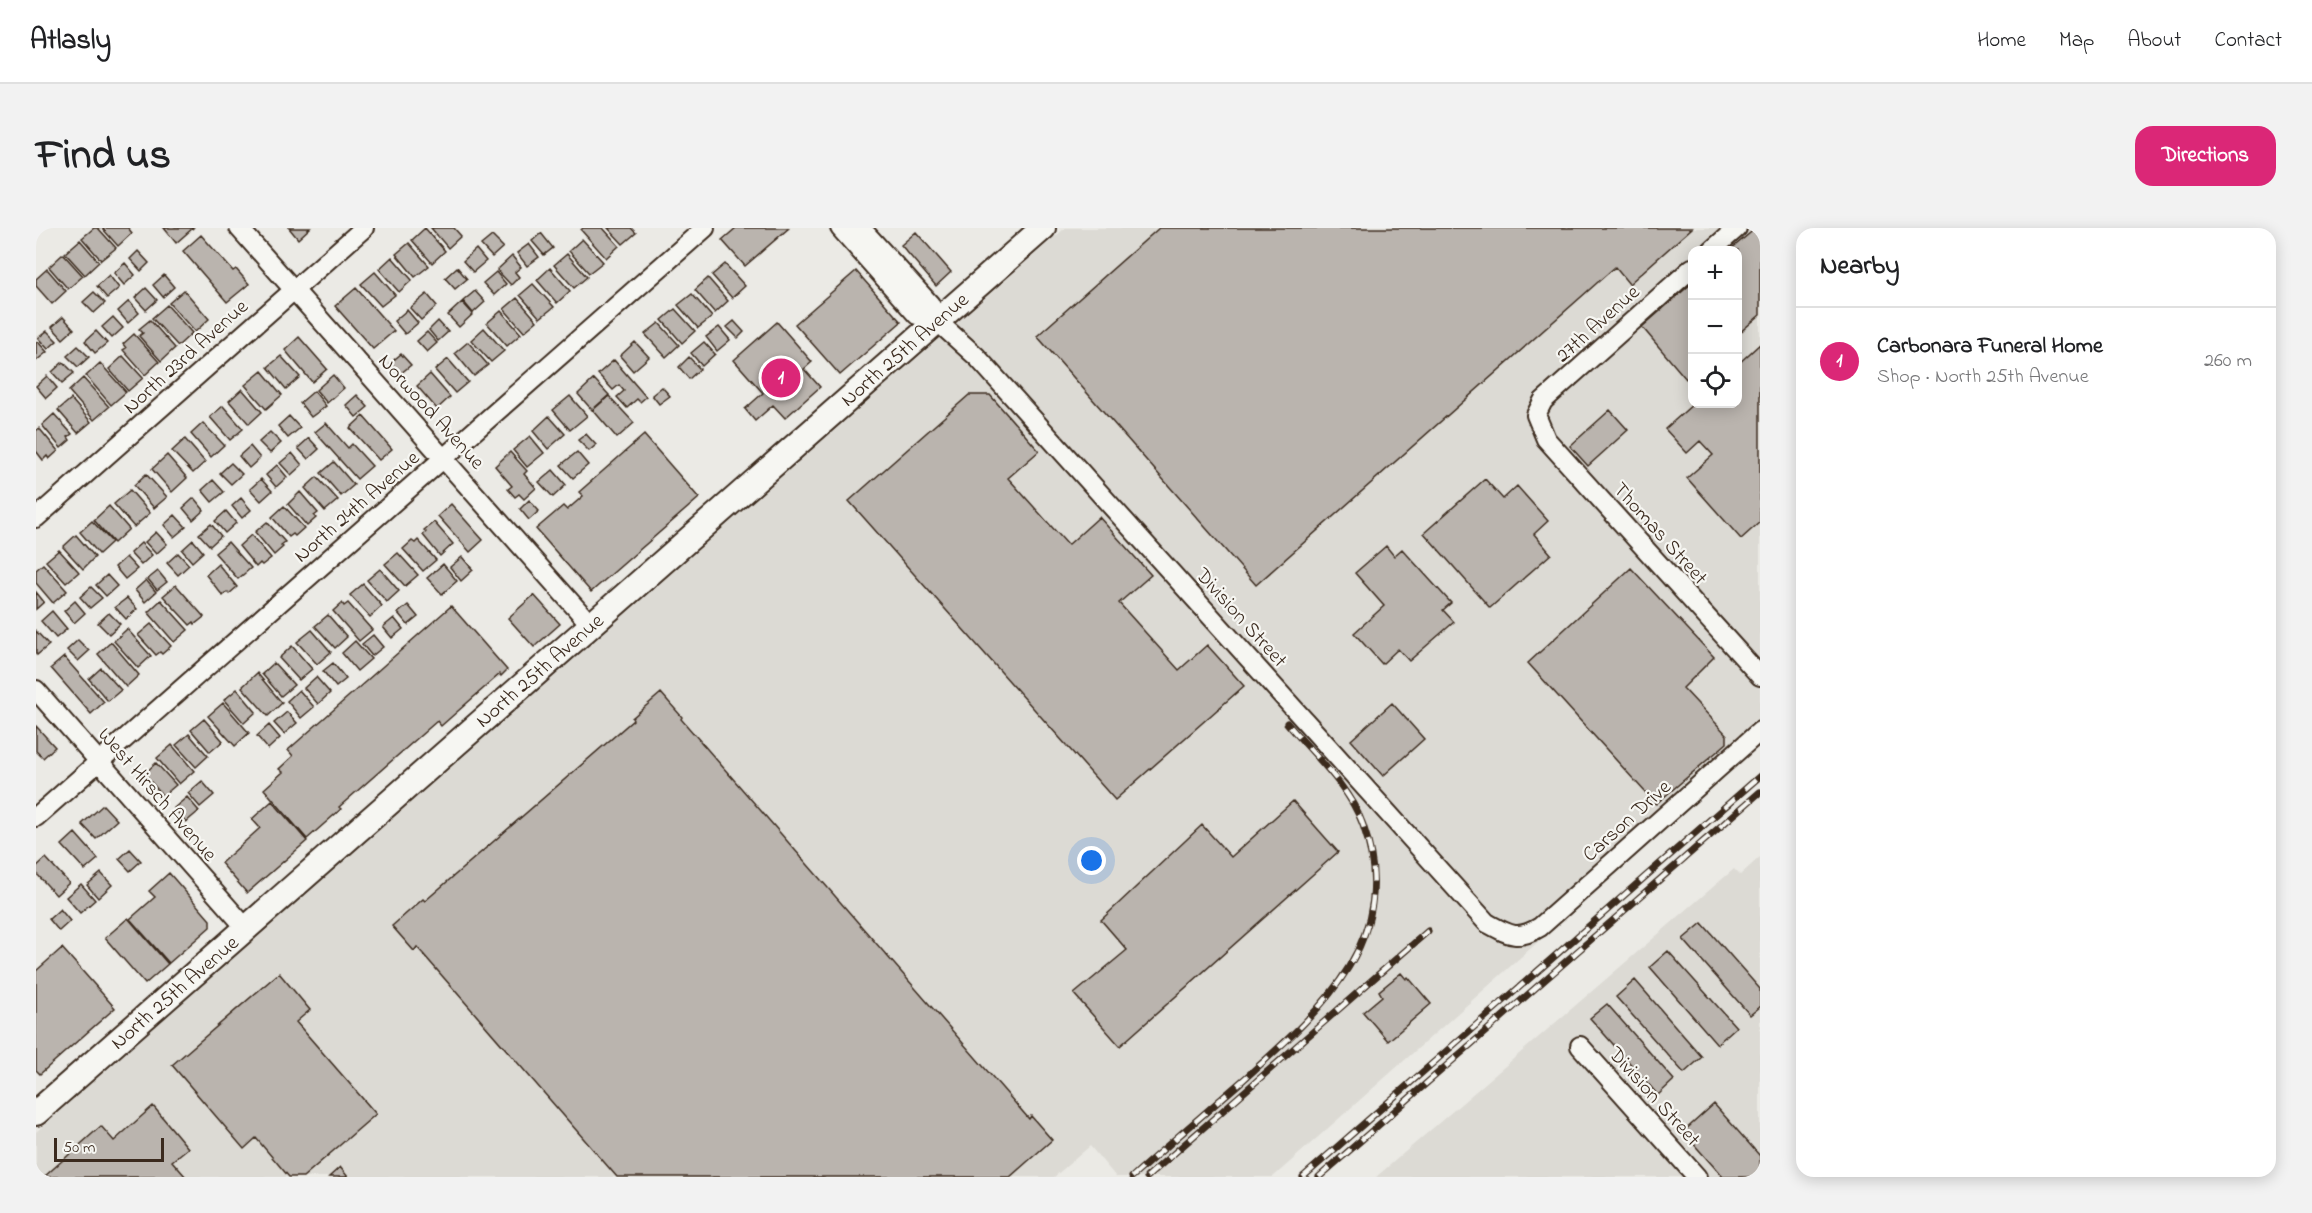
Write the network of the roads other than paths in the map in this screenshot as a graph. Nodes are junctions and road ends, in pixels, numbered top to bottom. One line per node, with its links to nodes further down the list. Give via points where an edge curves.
1 (239, 228): 10 (street, Norwood Avenue)
2 (364, 228): 10 (street, North 23rd Avenue)
3 (705, 228): 13 (street, North 24th Avenue)
4 (840, 228): 11 (street, Division Street, via 917,315)
5 (861, 228): 11 (street, Division Street, via 930,304)
6 (1043, 228): 11 (main road, North 25th Avenue)
7 (1737, 228): 8 (street)
8 (1717, 246)
9 (1688, 272): 12 (street, 27th Avenue, via 1543,401)
10 (294, 290): 13 (street, Norwood Avenue); 14 (street, North 23rd Avenue)
11 (937, 321): 15 (main road, North 25th Avenue); 22 (street, Division Street, via 976,357 1487,923)
12 (1536, 415): 16 (street, Thomas Street, via 1546,439)
13 (443, 458): 15 (street, Norwood Avenue); 19 (street, North 24th Avenue)
14 (36, 518)
15 (591, 625): 21 (main road, North 25th Avenue)
16 (1760, 676)
17 (36, 690): 19 (street, West Hirsch Avenue)
18 (1760, 731): 22 (street, Carson Drive, via 1540,927)
19 (99, 762): 20 (street, North 24th Avenue); 21 (street, West Hirsch Avenue)
20 (36, 817)
21 (246, 928): 24 (main road, North 25th Avenue)
22 (1518, 936)
23 (1580, 1046): 25 (street, Division Street)
24 (36, 1113)
25 (1697, 1177)

